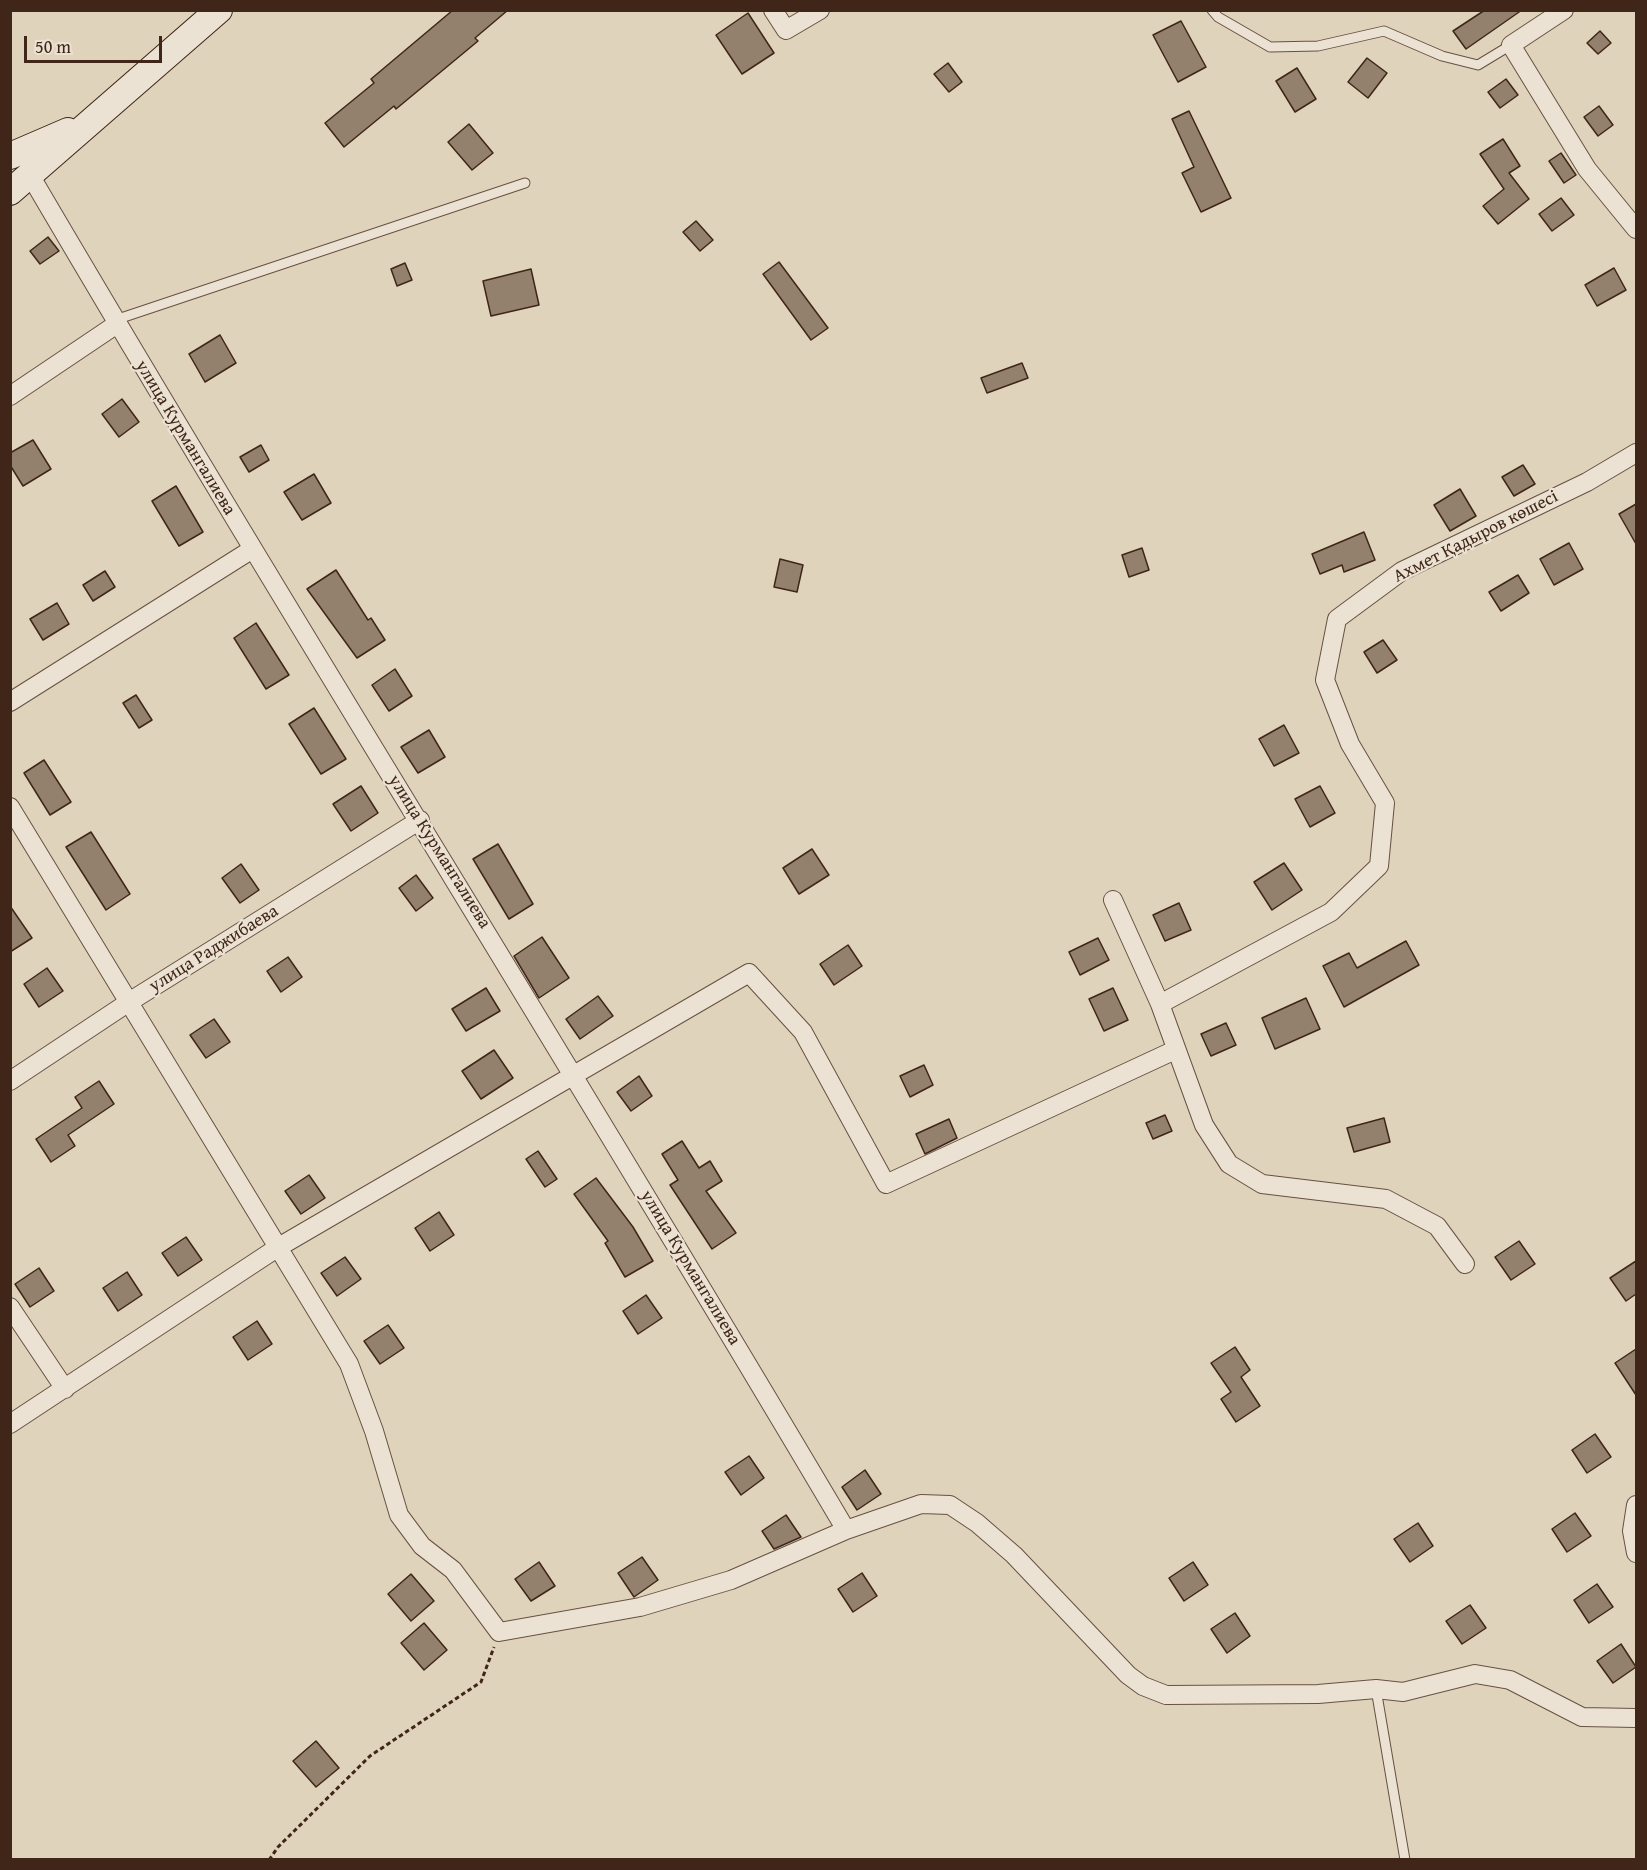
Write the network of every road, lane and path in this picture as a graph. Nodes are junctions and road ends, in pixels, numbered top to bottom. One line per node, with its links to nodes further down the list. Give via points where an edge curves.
1 (219, 10): 7 (main road)
2 (773, 10): 3 (street, via 786,30)
3 (820, 10)
4 (1212, 10): 6 (lane, via 1270,47 1318,46 1384,31 1442,56 1478,65)
5 (1564, 10): 6 (street)
6 (1511, 45): 12 (street, via 1587,169)
7 (90, 122): 8 (main road); 9 (main road)
8 (10, 156)
9 (30, 175): 11 (main road); 13 (street, улица Курмангалиева)
10 (525, 183): 13 (lane)
11 (10, 192)
12 (1636, 229)
13 (116, 322): 14 (street); 16 (street, улица Курмангалиева)
14 (10, 396)
15 (1636, 453): 22 (street, Ахмет Қадыров көшесі, via 1587,482 1402,571 1337,620 1325,680 1350,744 1385,803 1379,866 1331,912)
16 (251, 550): 17 (street); 19 (street, улица Курмангалиева)
17 (10, 702)
18 (10, 807): 21 (street)
19 (420, 820): 21 (street, улица Раджибаева); 24 (street, улица Курмангалиева)
20 (1113, 900): 22 (street)
21 (129, 1002): 25 (street, улица Раджибаева); 26 (street)
22 (1160, 1004): 23 (street)
23 (1174, 1050): 24 (street, via 886,1184 803,1032 749,973); 27 (street, via 1204,1125 1229,1164 1262,1184 1386,1199 1437,1226)
24 (574, 1074): 26 (street); 32 (street, улица Курмангалиева)
25 (10, 1081)
26 (277, 1248): 29 (street); 34 (street, via 348,1364 374,1431 399,1515 422,1546 453,1570)
27 (1465, 1264)
28 (10, 1307): 29 (street)
29 (64, 1389): 30 (street)
30 (10, 1424)
31 (1636, 1506): 33 (street, via 1632,1531)
32 (846, 1530): 34 (street, via 731,1580 640,1607); 35 (street, via 921,1504 950,1505 1014,1555 1128,1675 1166,1695 1318,1694)
33 (1636, 1553)
34 (499, 1632): 37 (path, via 481,1682 370,1756)
35 (1376, 1689): 36 (street, via 1403,1692 1475,1674 1510,1680 1582,1717); 38 (lane)
36 (1636, 1718)
37 (269, 1860)
38 (1405, 1860)

